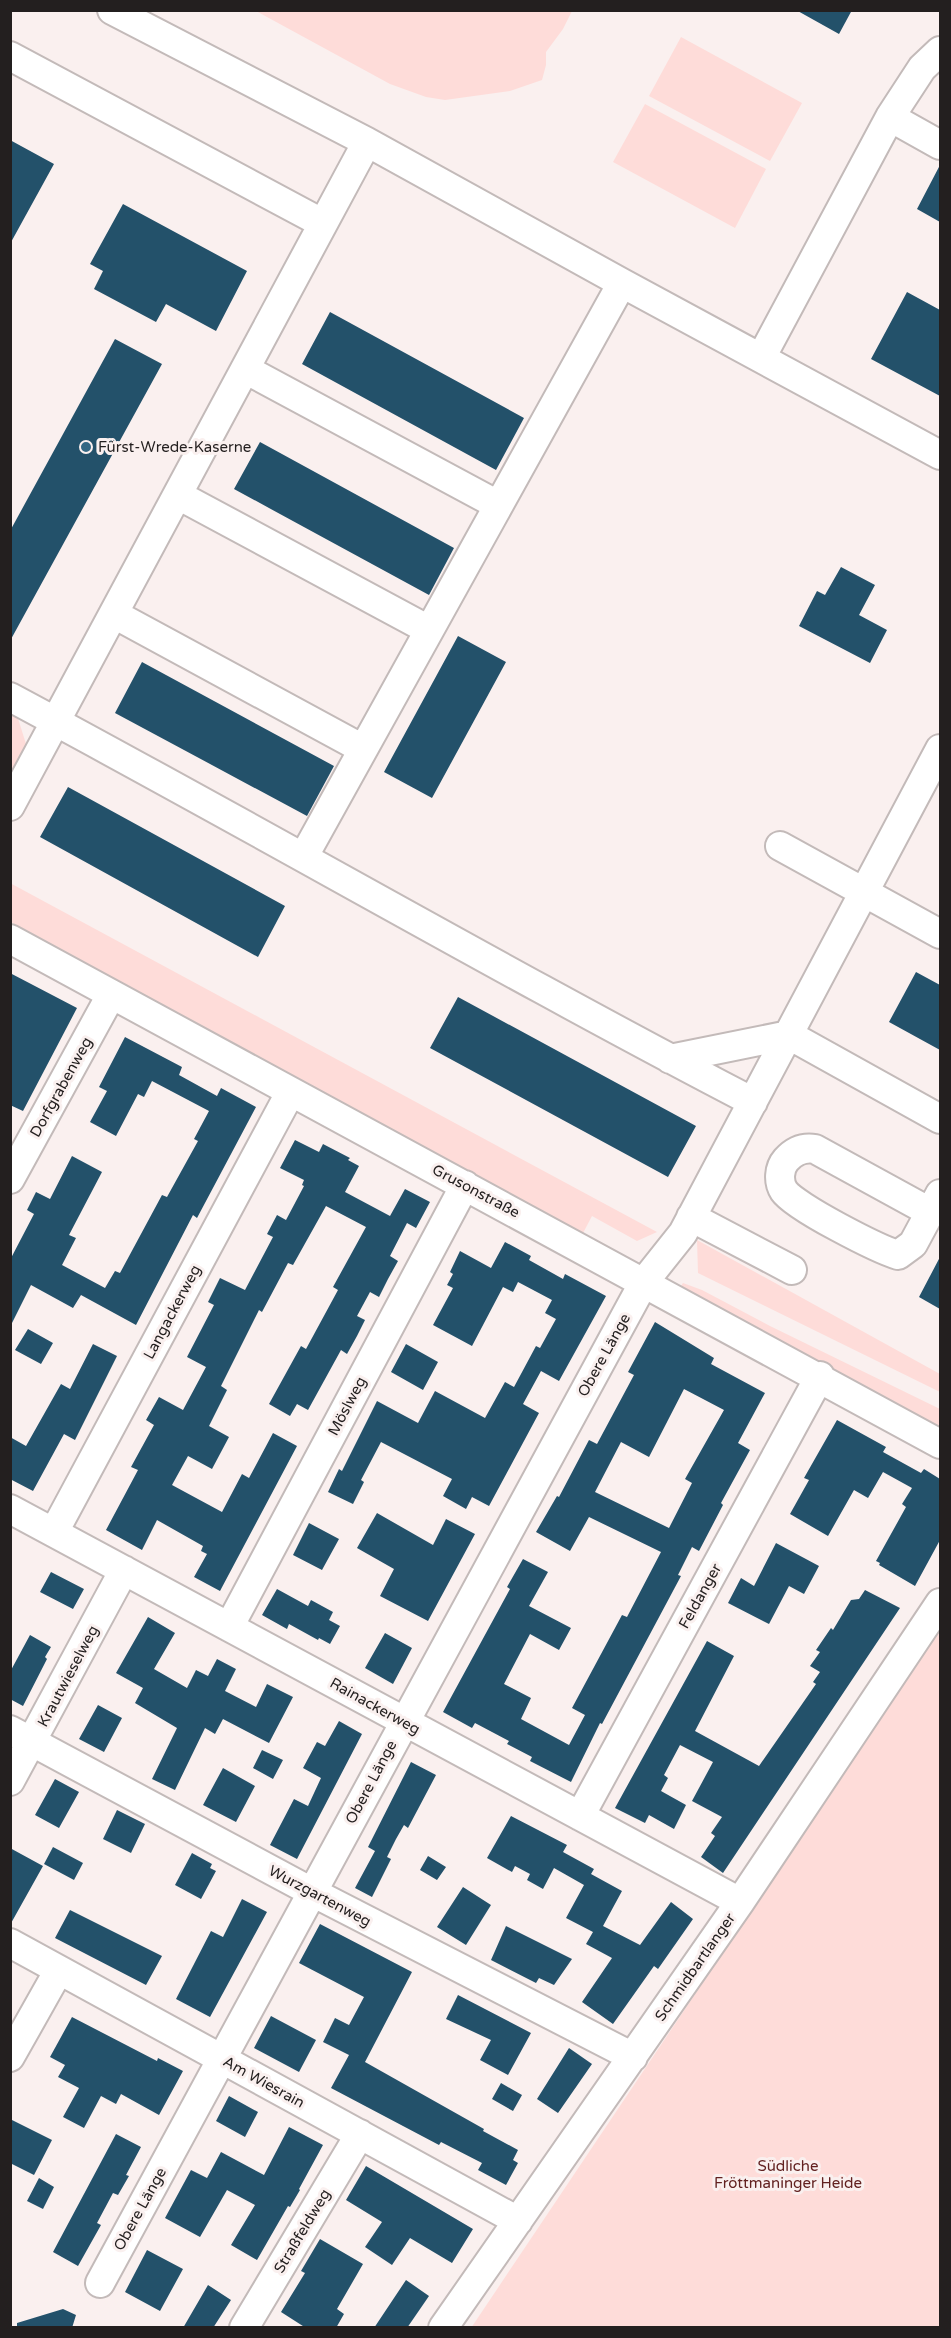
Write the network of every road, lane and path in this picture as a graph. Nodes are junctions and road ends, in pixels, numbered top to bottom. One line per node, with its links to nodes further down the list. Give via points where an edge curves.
1 (112, 10): 5 (street)
2 (940, 51): 4 (street, via 922,68)
3 (10, 56): 7 (street)
4 (890, 117): 6 (street); 9 (street)
5 (366, 142): 7 (street); 8 (street)
6 (940, 144)
7 (322, 223): 10 (street)
8 (622, 283): 9 (street); 13 (street)
9 (761, 358): 11 (street)
10 (245, 369): 12 (street); 13 (street)
11 (940, 455)
12 (178, 495): 14 (street); 15 (street)
13 (498, 505): 15 (street)
14 (114, 614): 17 (street); 18 (street)
15 (429, 630): 18 (street)
16 (10, 697): 17 (street)
17 (56, 722): 20 (street); 22 (street)
18 (363, 749): 22 (street)
19 (940, 749): 23 (street, Obere Länge)
20 (10, 806)
21 (780, 846): 23 (street)
22 (304, 856): 28 (street)
23 (864, 893): 24 (street); 27 (street, Obere Länge)
24 (940, 934)
25 (10, 939): 26 (street, Grusonstraße)
26 (111, 995): 29 (street, Grusonstraße); 32 (street, Dorfgrabenweg)
27 (789, 1035): 28 (street); 30 (street, Obere Länge); 31 (street)
28 (670, 1059): 30 (street)
29 (290, 1093): 33 (street, Grusonstraße); 41 (street, Langackerweg)
30 (753, 1102): 35 (street, Obere Länge)
31 (940, 1119)
32 (10, 1179)
33 (465, 1185): 37 (street, Grusonstraße); 44 (street, Möslweg)
34 (935, 1203): 34 (street, via 815,1149 799,1150 783,1163 781,1182 789,1196 898,1255 913,1244)
35 (691, 1217): 36 (street); 37 (street, Obere Länge)
36 (792, 1270)
37 (644, 1282): 38 (street, Grusonstraße); 45 (street, Obere Länge)
38 (820, 1376): 39 (street, Grusonstraße); 48 (street, Feldanger)
39 (940, 1444)
40 (10, 1509): 41 (street, Rainackerweg)
41 (54, 1532): 42 (street, Rainackerweg)
42 (124, 1570): 44 (street, Rainackerweg); 46 (street, Krautwieselweg)
43 (940, 1603): 50 (street, Schmidbartlanger)
44 (229, 1627): 45 (street, Rainackerweg)
45 (404, 1722): 48 (street, Rainackerweg); 49 (street, Obere Länge)
46 (21, 1735): 47 (street, Krautwieselweg); 49 (street, Wurzgartenweg)
47 (10, 1781)
48 (580, 1816): 50 (street, Rainackerweg)
49 (312, 1892): 54 (street, Wurzgartenweg); 55 (street, Obere Länge)
50 (740, 1902): 54 (street, Schmidbartlanger)
51 (10, 1942): 52 (street, Am Wiesrain)
52 (59, 1970): 53 (street); 55 (street, Am Wiesrain)
53 (10, 2057)
54 (633, 2057): 57 (street, Schmidbartlanger)
55 (222, 2058): 56 (street, Am Wiesrain); 58 (street, Obere Länge)
56 (360, 2134): 57 (street, Am Wiesrain); 59 (street, Straßfeldweg)
57 (518, 2221): 60 (street, Schmidbartlanger)
58 (100, 2283)
59 (244, 2328)
60 (443, 2328)

